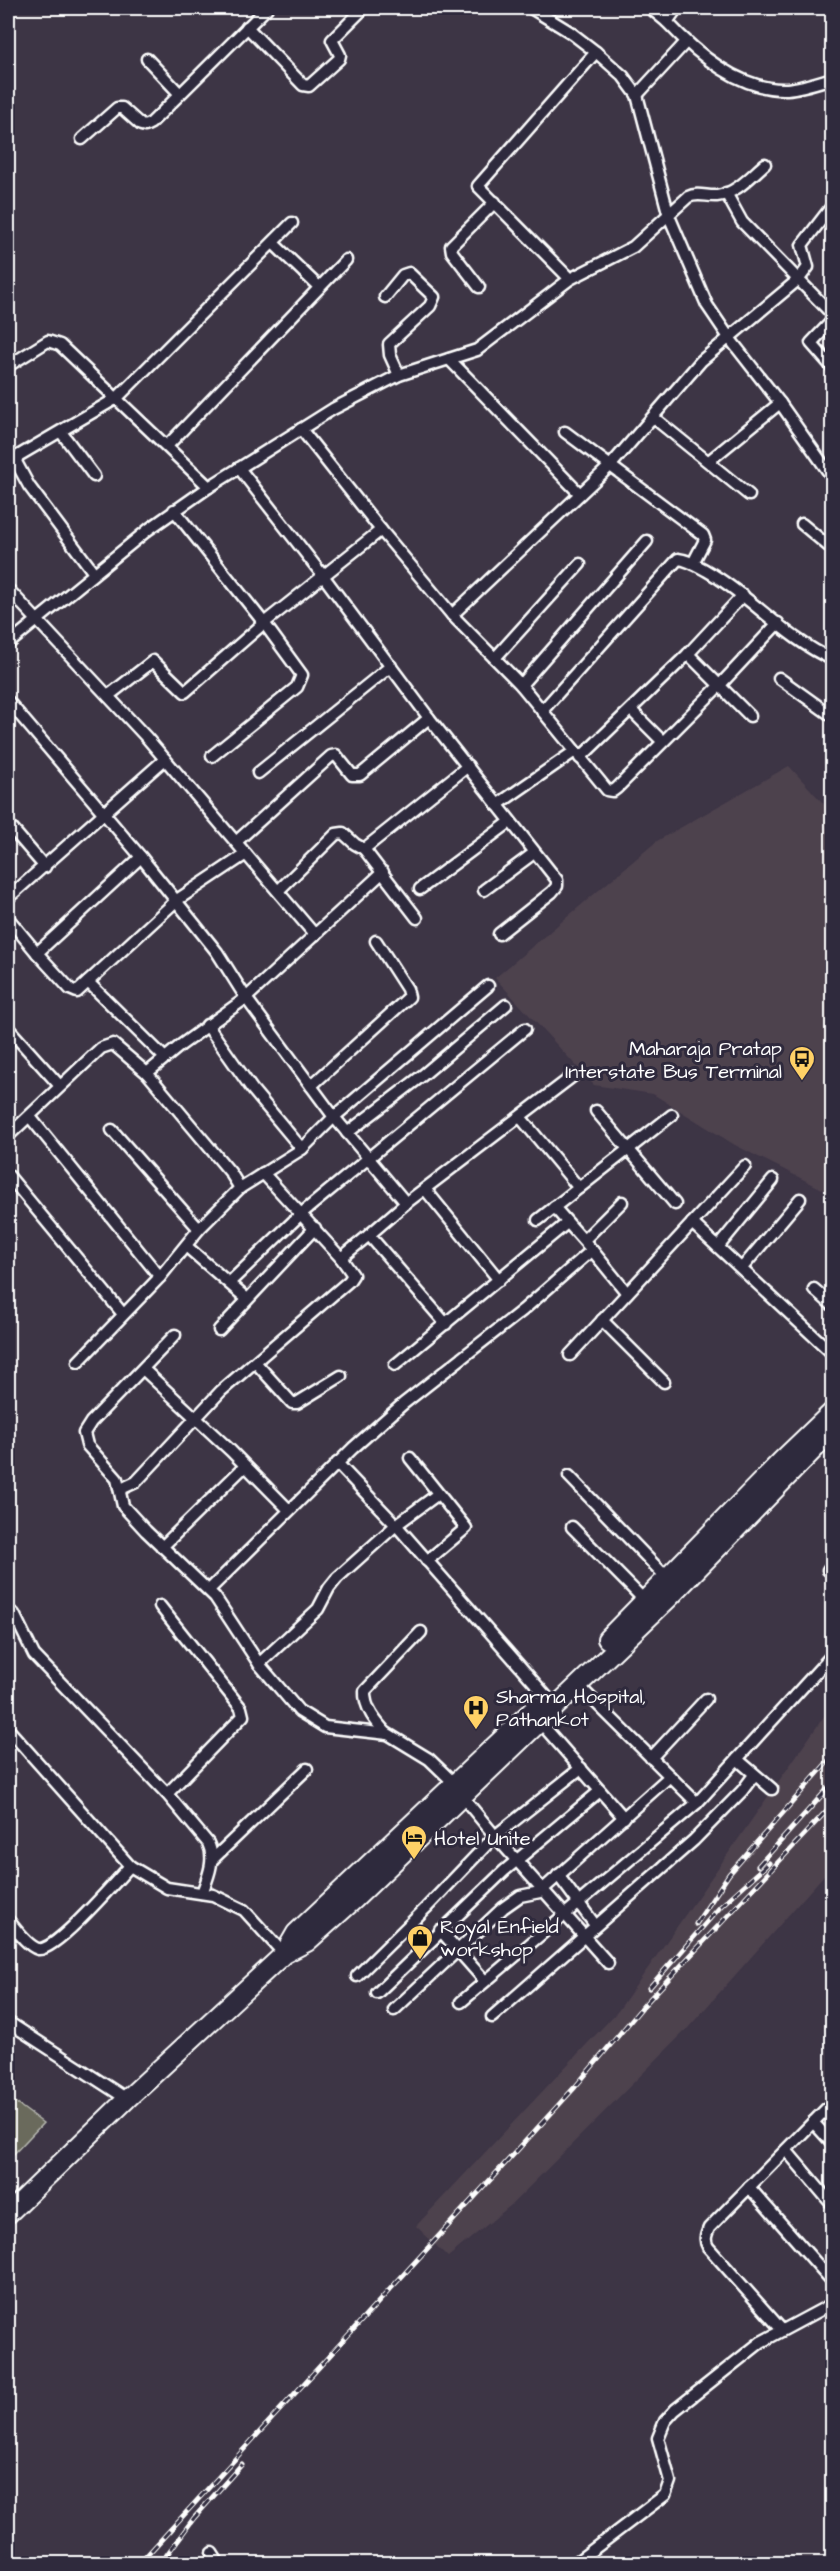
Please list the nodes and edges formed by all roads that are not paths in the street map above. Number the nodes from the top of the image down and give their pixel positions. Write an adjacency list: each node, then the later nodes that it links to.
1 (267, 8): 7 (street)
2 (364, 8): 7 (street)
3 (531, 8): 9 (street)
4 (650, 8): 6 (street)
5 (677, 8): 6 (street)
6 (667, 22): 8 (street)
7 (247, 27): 12 (street)
8 (686, 42): 11 (street); 13 (street)
9 (596, 52): 13 (street); 17 (street)
10 (147, 59): 12 (street)
11 (832, 78)
12 (179, 93): 14 (street)
13 (637, 95): 19 (street)
14 (82, 139)
15 (765, 164): 16 (street)
16 (726, 193): 19 (street); 24 (street)
17 (495, 202): 23 (street); 26 (street)
18 (832, 206): 24 (street)
19 (669, 216): 23 (street); 30 (street)
20 (292, 224): 21 (street)
21 (273, 243): 25 (street); 35 (street)
22 (346, 260): 25 (street)
23 (570, 279): 31 (street)
24 (799, 279): 28 (street); 30 (street)
25 (319, 287): 41 (street)
26 (478, 287)
27 (385, 297): 34 (street)
28 (832, 314)
29 (832, 321): 32 (street)
30 (730, 339): 36 (street); 37 (street)
31 (448, 359): 34 (street); 48 (street)
32 (831, 363)
33 (8, 366): 35 (street)
34 (399, 375): 38 (street)
35 (117, 398): 39 (street); 41 (street)
36 (780, 403): 42 (street); 46 (street)
37 (654, 418): 42 (street); 43 (street)
38 (301, 429): 44 (street); 52 (street)
39 (61, 432): 45 (street); 57 (street)
40 (565, 432): 43 (street)
41 (167, 446): 47 (street)
42 (709, 461): 49 (street)
43 (611, 465): 48 (street); 55 (street)
44 (239, 468): 47 (street); 58 (street)
45 (94, 476)
46 (832, 477)
47 (208, 488): 50 (street)
48 (580, 494): 61 (street)
49 (749, 495)
50 (174, 510): 57 (street); 63 (street)
51 (802, 524): 54 (street)
52 (381, 530): 58 (street); 61 (street)
53 (647, 541): 71 (street)
54 (832, 549)
55 (693, 563): 60 (street); 76 (street)
56 (580, 564): 67 (street)
57 (94, 573): 62 (street)
58 (324, 576): 63 (street); 69 (street)
59 (8, 589): 62 (street)
60 (743, 595): 64 (street); 66 (street)
61 (452, 615): 67 (street)
62 (35, 620): 65 (street); 73 (street)
63 (264, 622): 73 (street); 82 (street)
64 (778, 623): 68 (street); 72 (street)
65 (8, 644)
66 (688, 654): 72 (street); 75 (street)
67 (496, 657): 71 (street)
68 (832, 659)
69 (391, 666): 79 (street); 85 (street)
70 (779, 678): 78 (street)
71 (521, 685): 76 (street)
72 (719, 686): 77 (street); 80 (street)
73 (108, 696): 83 (street)
74 (8, 701): 87 (street)
75 (631, 710): 80 (street); 81 (street)
76 (542, 711): 81 (street)
77 (750, 716)
78 (832, 716)
79 (429, 718): 84 (street); 90 (street)
80 (662, 741): 81 (street)
81 (577, 754): 86 (street)
82 (212, 756)
83 (165, 759): 87 (street); 90 (street)
84 (468, 766): 86 (street); 91 (street)
85 (258, 773)
86 (497, 805): 88 (street)
87 (103, 815): 94 (street); 95 (street)
88 (510, 822): 92 (street); 97 (street)
89 (8, 824): 95 (street)
90 (236, 842): 93 (street)
91 (364, 849): 96 (street); 99 (street)
92 (534, 853): 98 (street); 104 (street)
93 (246, 854): 99 (street); 101 (street)
94 (141, 857): 101 (street); 107 (street)
95 (45, 867): 100 (street)
96 (383, 872): 103 (street); 105 (street)
97 (420, 889)
98 (484, 890)
99 (278, 891): 105 (street)
100 (8, 898)
101 (177, 900): 108 (street); 110 (street)
102 (8, 918): 107 (street)
103 (417, 918)
104 (499, 934)
105 (315, 935): 110 (street)
106 (376, 941): 119 (street)
107 (37, 953): 108 (street)
108 (88, 982): 115 (street)
109 (488, 986): 123 (street)
110 (246, 998): 112 (street); 119 (street)
111 (506, 1005): 126 (street)
112 (207, 1025): 115 (street); 128 (street)
113 (8, 1028): 118 (street)
114 (525, 1029): 130 (street)
115 (165, 1058): 116 (street)
116 (147, 1073): 118 (street); 135 (street)
117 (573, 1076): 124 (street)
118 (60, 1086): 122 (street)
119 (311, 1086): 123 (street)
120 (596, 1112): 129 (street)
121 (672, 1115): 129 (street)
122 (30, 1117): 127 (street); 156 (street)
123 (334, 1117): 126 (street); 128 (street)
124 (521, 1118): 136 (street); 137 (street)
125 (112, 1130): 148 (street)
126 (347, 1133): 130 (street)
127 (8, 1136)
128 (302, 1149): 132 (street)
129 (627, 1150): 136 (street); 141 (street)
130 (368, 1158): 140 (street); 143 (street)
131 (745, 1166): 146 (street)
132 (263, 1173): 135 (street); 143 (street)
133 (8, 1175): 163 (street)
134 (773, 1180): 152 (street)
135 (240, 1188): 148 (street)
136 (579, 1188): 142 (street)
137 (425, 1190): 140 (street); 157 (street)
138 (800, 1199): 155 (street)
139 (622, 1202): 150 (street)
140 (406, 1203): 149 (street)
141 (675, 1204)
142 (554, 1207): 144 (street); 145 (street)
143 (302, 1214): 147 (street); 158 (street)
144 (538, 1220)
145 (567, 1223): 150 (street); 157 (street)
146 (692, 1223): 152 (street); 160 (street)
147 (315, 1228): 154 (street); 161 (street)
148 (199, 1229): 151 (street)
149 (369, 1235): 154 (street); 165 (street)
150 (584, 1240): 153 (street)
151 (186, 1246): 156 (street); 158 (street)
152 (718, 1247): 155 (street)
153 (592, 1250): 160 (street); 180 (street)
154 (341, 1258): 171 (street)
155 (742, 1268): 168 (street)
156 (160, 1277): 163 (street)
157 (500, 1280): 165 (street)
158 (230, 1282): 161 (street)
159 (814, 1289): 162 (street)
160 (627, 1293): 164 (street)
161 (247, 1299): 166 (street)
162 (832, 1305)
163 (123, 1314): 170 (street)
164 (602, 1320): 169 (street); 175 (street)
165 (446, 1324): 172 (street)
166 (219, 1330)
167 (175, 1335): 173 (street)
168 (832, 1353)
169 (570, 1355)
170 (78, 1362)
171 (256, 1363): 174 (street); 177 (street)
172 (395, 1365)
173 (143, 1369): 177 (street); 183 (street)
174 (341, 1376)
175 (664, 1382)
176 (832, 1412): 190 (main road)
177 (195, 1418): 181 (street); 183 (street)
178 (832, 1431): 198 (main road)
179 (410, 1458): 184 (street)
180 (337, 1462): 185 (street); 186 (street)
181 (245, 1466): 185 (street); 188 (street)
182 (569, 1476): 190 (street)
183 (121, 1489): 188 (street)
184 (438, 1494): 186 (street); 189 (street)
185 (289, 1510): 191 (street)
186 (396, 1525): 189 (street); 197 (street)
187 (572, 1527): 192 (street)
188 (162, 1547): 191 (street)
189 (427, 1561): 199 (street)
190 (667, 1578): 192 (main road)
191 (208, 1590): 197 (street)
192 (646, 1602): 199 (main road)
193 (160, 1606): 213 (street)
194 (8, 1611): 213 (street)
195 (421, 1632): 203 (street)
196 (832, 1655): 205 (street)
197 (259, 1664): 203 (street)
198 (577, 1684): 201 (main road); 204 (street)
199 (547, 1697): 211 (main road)
200 (706, 1700): 204 (street)
201 (539, 1721): 206 (street); 211 (main road)
202 (8, 1729): 219 (street)
203 (388, 1734): 211 (street)
204 (651, 1758): 209 (street)
205 (737, 1759): 208 (street); 214 (street)
206 (581, 1768): 212 (street); 216 (street)
207 (307, 1769): 217 (street)
208 (754, 1775): 210 (street); 226 (street)
209 (670, 1776): 214 (street); 215 (street)
210 (772, 1789)
211 (459, 1790): 216 (street); 230 (main road)
212 (600, 1791): 215 (street); 218 (street)
213 (167, 1794): 217 (street)
214 (697, 1803): 223 (street)
215 (624, 1818): 220 (street)
216 (495, 1836): 218 (street); 232 (street)
217 (212, 1860): 222 (street)
218 (517, 1860): 221 (street); 227 (street)
219 (130, 1866): 222 (street); 225 (street)
220 (558, 1875): 221 (street); 223 (street)
221 (543, 1890): 224 (street); 229 (street)
222 (202, 1893): 230 (street)
223 (580, 1902): 224 (street); 226 (street)
224 (566, 1914): 228 (street); 233 (street)
225 (8, 1920)
226 (596, 1924): 228 (street)
227 (440, 1930): 229 (street); 234 (street)
228 (583, 1935): 231 (street); 237 (street)
229 (457, 1950): 233 (street); 236 (street)
230 (284, 1954): 239 (main road)
231 (608, 1963)
232 (357, 1976)
233 (485, 1981): 235 (street)
234 (377, 1993)
235 (461, 2002)
236 (394, 2010)
237 (492, 2017)
238 (8, 2022): 239 (street)
239 (127, 2099): 246 (main road)
240 (832, 2103): 241 (street)
241 (813, 2122): 242 (street); 243 (street)
242 (832, 2143)
243 (786, 2150): 244 (street); 245 (street)
244 (749, 2187): 247 (street); 249 (street)
245 (830, 2202)
246 (8, 2214)
247 (832, 2281)
248 (832, 2304): 249 (street)
249 (782, 2330): 252 (street)
250 (212, 2553): 251 (street)
251 (219, 2564)
252 (574, 2564)

